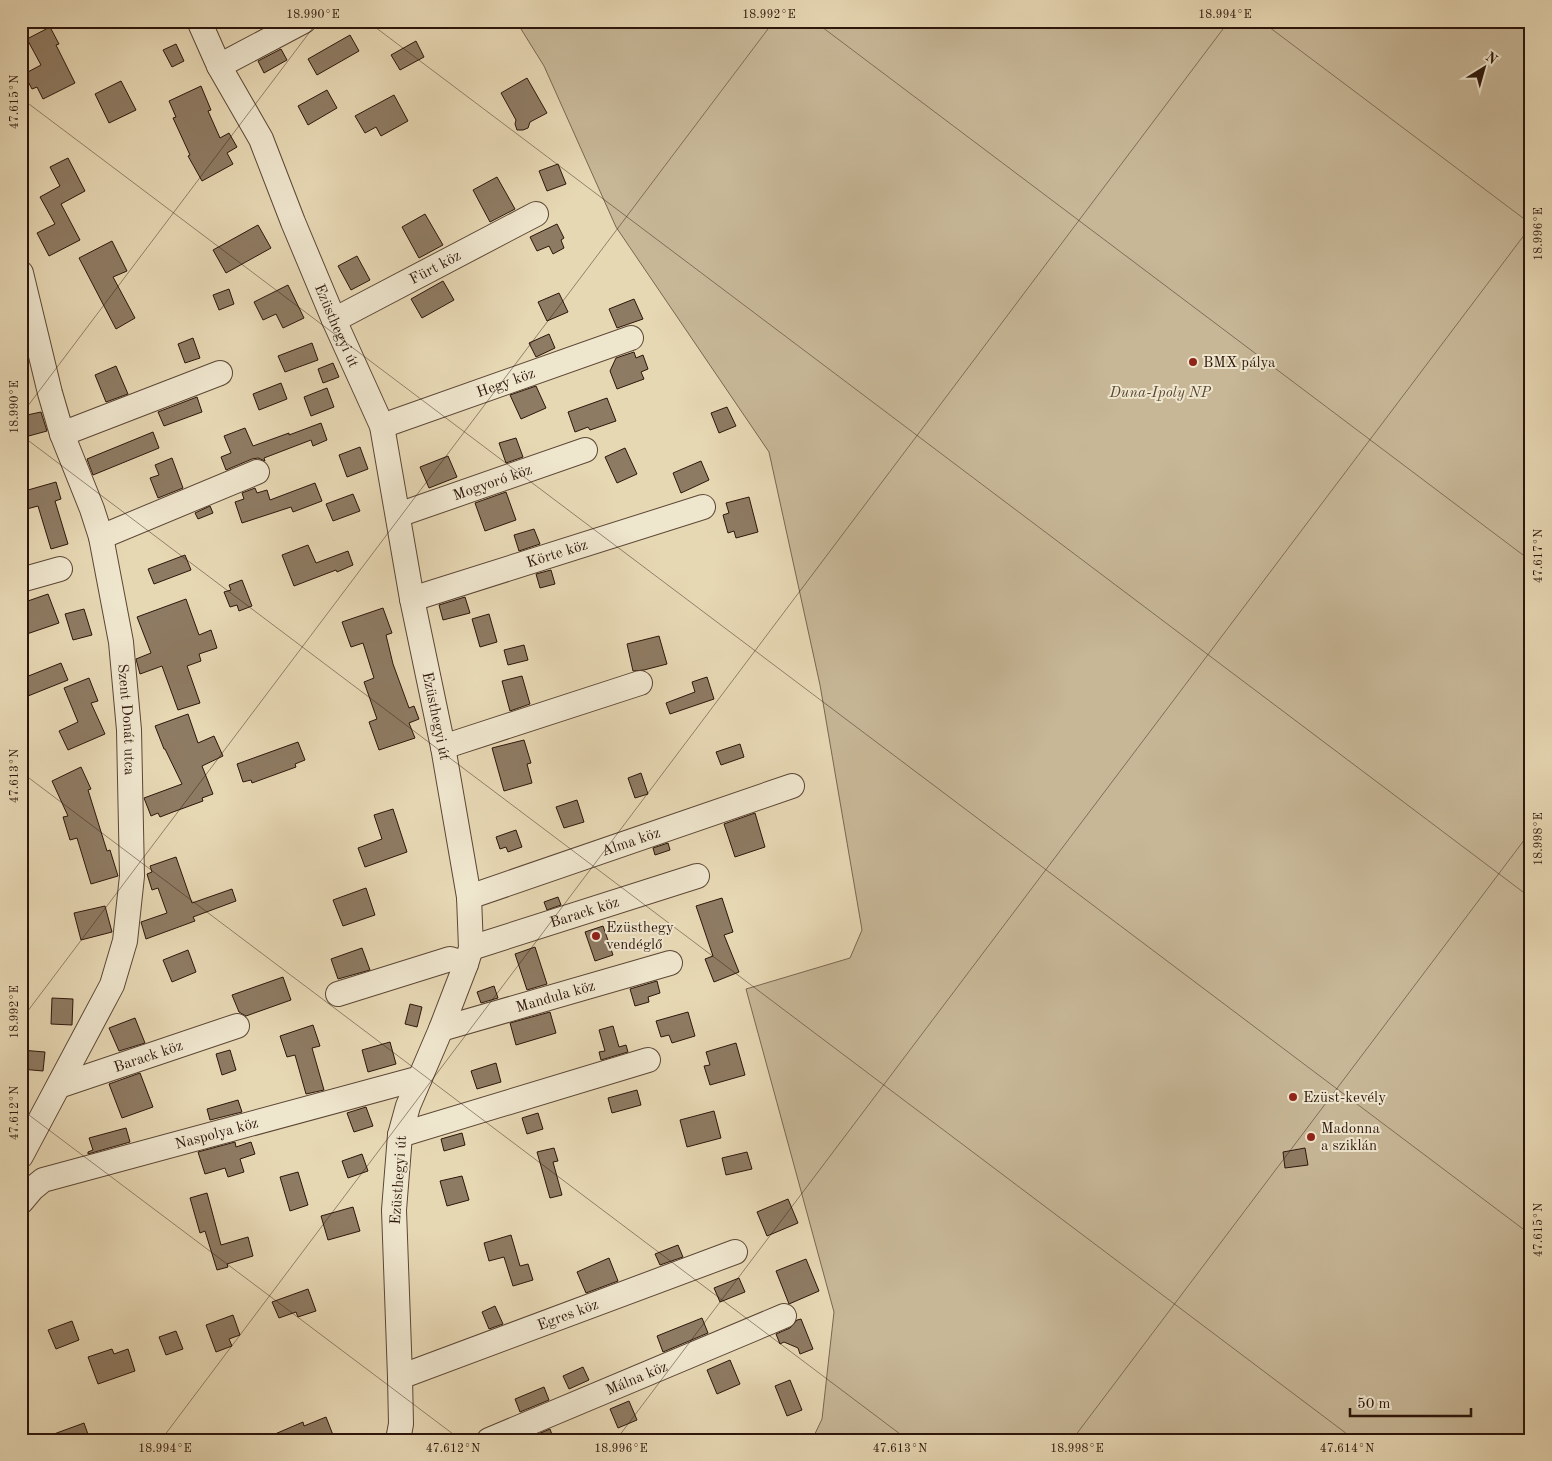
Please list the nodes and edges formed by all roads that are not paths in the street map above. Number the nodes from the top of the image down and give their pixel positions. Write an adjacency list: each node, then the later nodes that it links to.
1 (199, 21): 3 (street, Ezüsthegyi út)
2 (304, 21): 3 (street)
3 (218, 66): 6 (street, Ezüsthegyi út)
4 (536, 214): 6 (street, Fürt köz)
5 (21, 273): 10 (street, Szent Donát utca)
6 (334, 320): 9 (street, Ezüsthegyi út)
7 (630, 338): 9 (street, Hegy köz)
8 (220, 373): 10 (street)
9 (382, 426): 14 (street, Ezüsthegyi út)
10 (62, 434): 15 (street, Szent Donát utca)
11 (585, 450): 14 (street, Mogyoró köz)
12 (256, 472): 15 (street)
13 (703, 507): 18 (street, Körte köz)
14 (398, 515): 18 (street, Ezüsthegyi út)
15 (101, 537): 31 (street, Szent Donát utca)
16 (60, 569): 17 (street)
17 (21, 580)
18 (412, 599): 20 (street, Ezüsthegyi út)
19 (640, 683): 20 (street)
20 (443, 747): 23 (street, Ezüsthegyi út)
21 (792, 786): 23 (street, Alma köz)
22 (697, 876): 24 (street, Barack köz)
23 (469, 897): 24 (street, Ezüsthegyi út)
24 (468, 956): 26 (street, Barack köz); 28 (street, Ezüsthegyi út)
25 (670, 963): 28 (street, Mandula köz)
26 (338, 994)
27 (237, 1026): 31 (street, Barack köz)
28 (441, 1029): 30 (street, Ezüsthegyi út)
29 (648, 1060): 32 (street)
30 (420, 1078): 32 (street, Ezüsthegyi út); 34 (street, Naspolya köz)
31 (59, 1086): 33 (street, Szent Donát utca)
32 (400, 1135): 37 (street, Ezüsthegyi út)
33 (21, 1156)
34 (21, 1202)
35 (735, 1252): 37 (street, Egres köz)
36 (784, 1316): 39 (street, Málna köz)
37 (400, 1378): 38 (street, Ezüsthegyi út)
38 (398, 1440)
39 (489, 1440)

